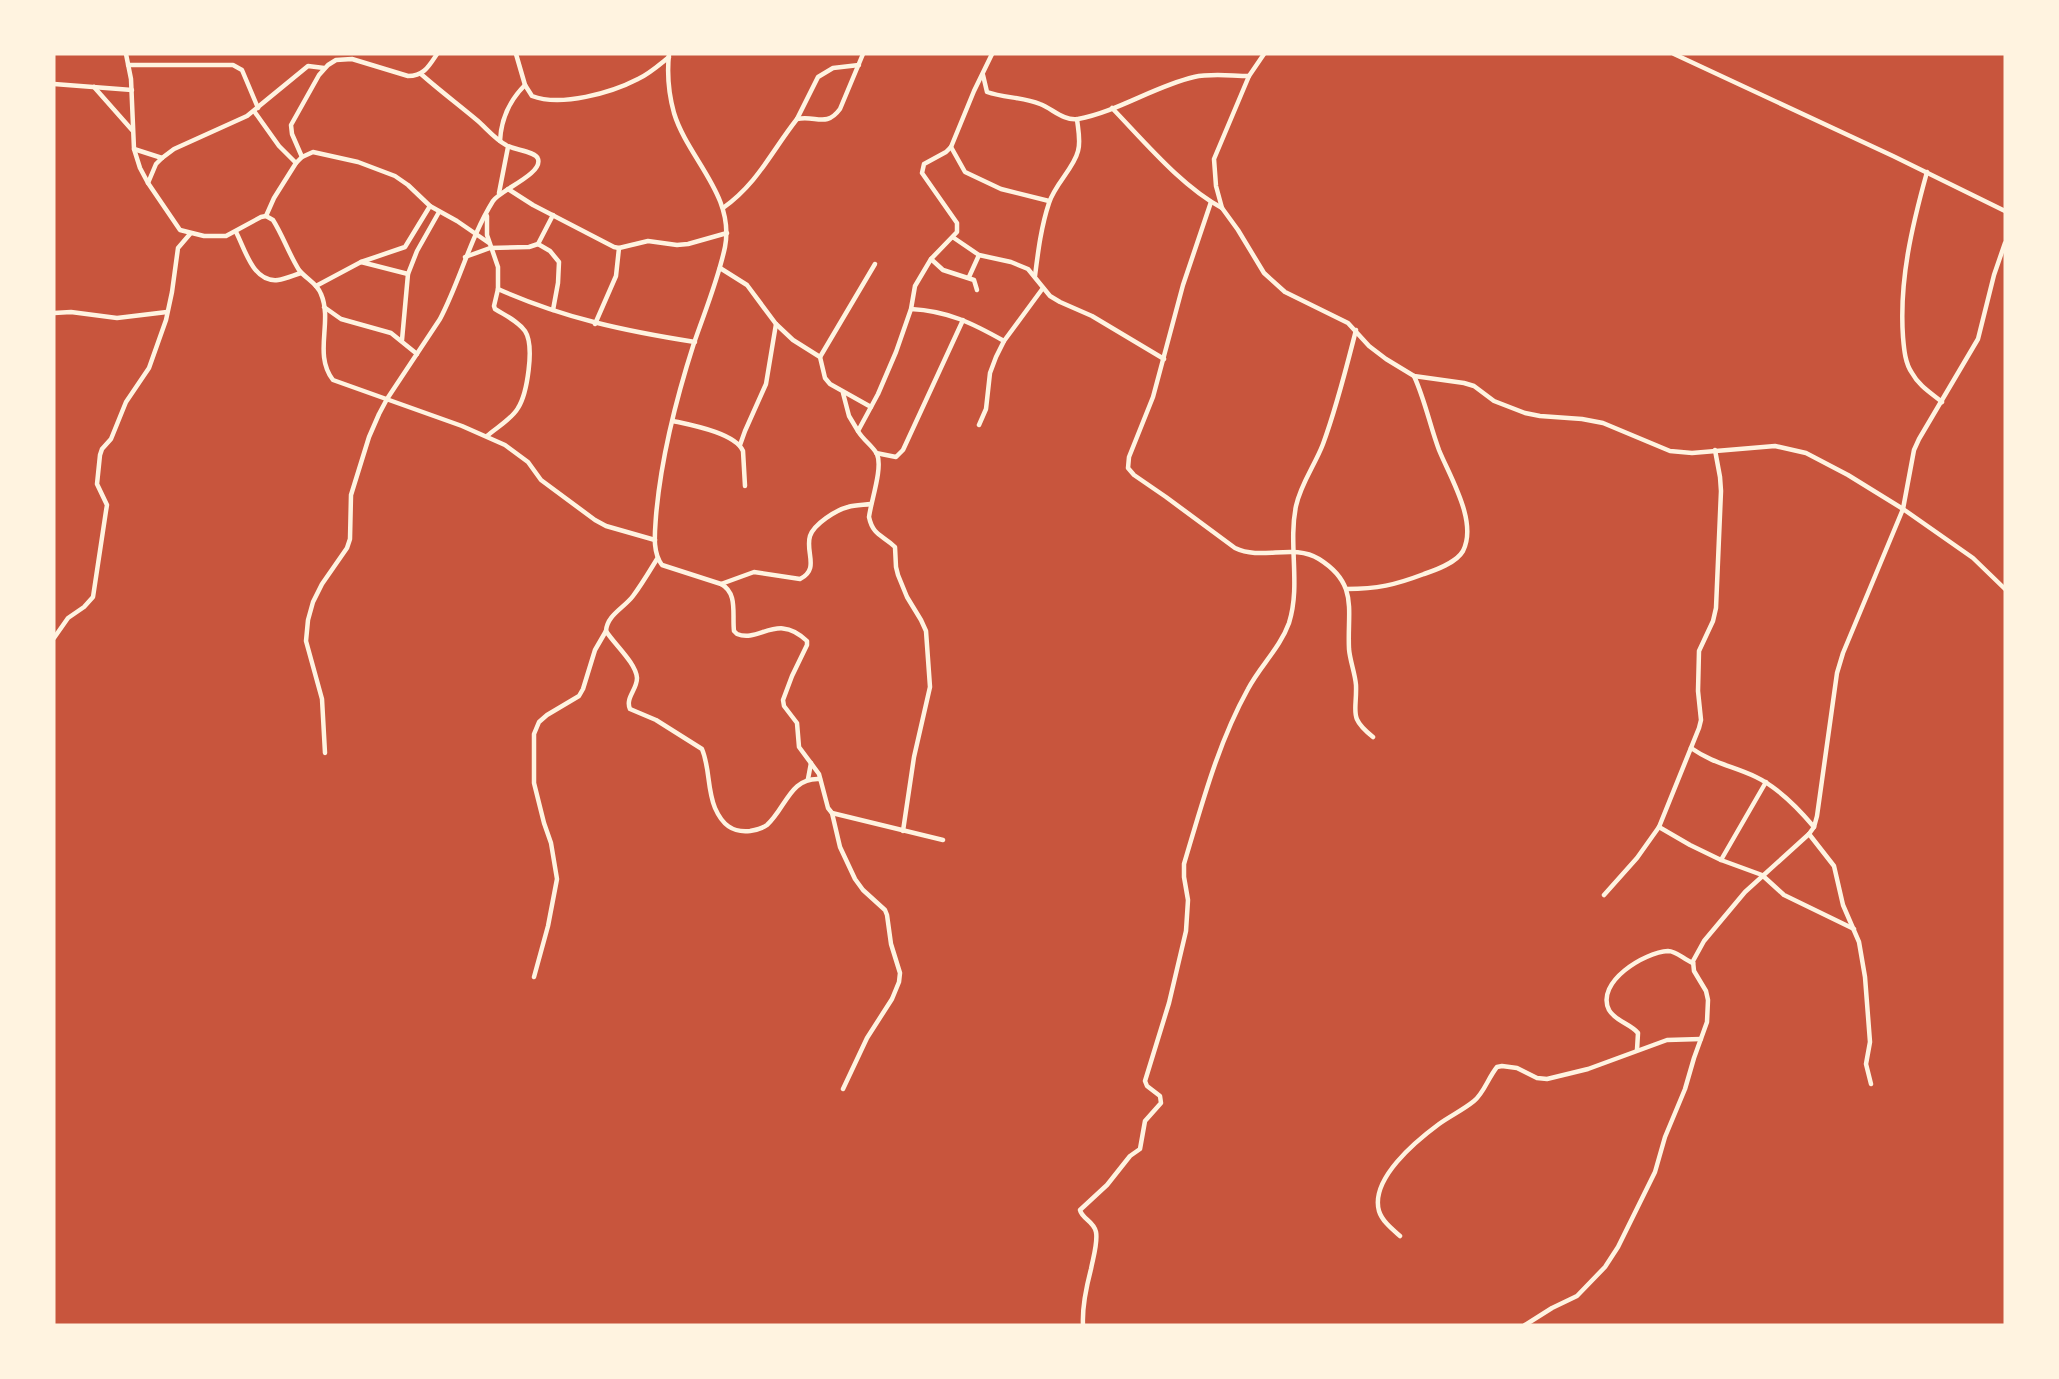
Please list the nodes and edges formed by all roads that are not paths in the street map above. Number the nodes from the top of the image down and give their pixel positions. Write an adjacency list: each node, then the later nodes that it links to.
1 (126, 54): 9 (street)
2 (437, 54): 12 (street)
3 (516, 54): 16 (street)
4 (863, 54): 10 (street)
5 (992, 54): 13 (street)
6 (1264, 54): 14 (street)
7 (1674, 54): 33 (street)
8 (669, 56): 16 (street); 40 (street)
9 (128, 65): 18 (street); 22 (street)
10 (859, 66): 23 (street); 23 (street)
11 (324, 68): 12 (street); 22 (street); 30 (street)
12 (421, 74): 26 (street)
13 (983, 75): 19 (street); 20 (street)
14 (1249, 76): 21 (street); 41 (street)
15 (54, 84): 17 (street)
16 (525, 85): 26 (street)
17 (94, 87): 18 (street); 25 (street)
18 (132, 90): 25 (street)
19 (974, 91): 20 (street); 28 (street)
20 (987, 92): 24 (street)
21 (1112, 108): 24 (street); 38 (street)
22 (256, 109): 31 (street); 32 (street)
23 (797, 119): 40 (street)
24 (1077, 119): 37 (street)
25 (132, 130): 29 (street)
26 (500, 141): 27 (street)
27 (508, 147): 35 (street); 36 (street)
28 (951, 147): 37 (street); 51 (street)
29 (134, 149): 31 (street); 34 (street)
30 (302, 156): 32 (street); 39 (street)
31 (162, 158): 34 (street)
32 (296, 163): 46 (street)
33 (1927, 172): 42 (street); 88 (street)
34 (148, 183): 49 (street)
35 (508, 189): 36 (street); 45 (street)
36 (499, 193): 44 (street)
37 (1050, 201): 64 (street)
38 (1211, 202): 41 (street); 84 (street)
39 (430, 206): 43 (street); 59 (street)
40 (723, 208): 48 (street)
41 (1222, 208): 78 (street)
42 (2005, 211)
43 (439, 212): 50 (street); 63 (street)
44 (487, 214): 50 (street); 54 (street)
45 (553, 215): 53 (street); 55 (street)
46 (266, 216): 47 (street); 62 (street)
47 (236, 232): 49 (street); 62 (street)
48 (726, 232): 55 (street); 61 (street)
49 (190, 234): 73 (street)
50 (476, 234): 54 (street); 57 (street)
51 (954, 238): 56 (street); 58 (street)
52 (2005, 243): 88 (street)
53 (538, 244): 54 (street); 72 (street)
54 (490, 246): 57 (street); 68 (street)
55 (619, 248): 76 (street)
56 (979, 255): 64 (street); 65 (street)
57 (465, 257): 82 (street)
58 (932, 260): 65 (street); 71 (street)
59 (361, 262): 63 (street); 66 (street)
60 (875, 264): 83 (street)
61 (720, 268): 77 (street); 81 (street)
62 (301, 273): 66 (street)
63 (408, 274): 79 (street)
64 (1035, 276): 67 (street)
65 (969, 277): 69 (street)
66 (316, 285): 70 (street)
67 (1043, 288): 80 (street); 84 (street)
68 (498, 289): 72 (street); 93 (street)
69 (977, 290)
70 (324, 307): 79 (street); 87 (street)
71 (910, 309): 75 (street); 89 (street)
72 (553, 310): 76 (street)
73 (167, 312): 74 (street); 109 (street)
74 (54, 313)
75 (963, 320): 80 (street); 96 (street)
76 (595, 324): 81 (street)
77 (776, 324): 83 (street); 94 (street)
78 (1356, 330): 85 (street); 101 (street)
79 (402, 340): 82 (street)
80 (1004, 340): 91 (street)
81 (695, 342): 90 (street)
82 (417, 354): 87 (street)
83 (820, 357): 86 (street)
84 (1164, 359): 101 (street)
85 (1414, 376): 95 (street); 105 (street)
86 (843, 393): 89 (street); 92 (street)
87 (387, 399): 93 (street); 112 (street)
88 (1942, 402): 99 (street)
89 (871, 407): 92 (street)
90 (673, 421): 94 (street); 100 (street)
91 (979, 425)
92 (858, 430): 96 (street)
93 (487, 436): 100 (street)
94 (740, 445): 97 (street)
95 (1715, 450): 99 (street); 111 (street)
96 (876, 453): 98 (street)
97 (745, 486)
98 (872, 504): 103 (street); 120 (street)
99 (1903, 509): 106 (street); 119 (street)
100 (655, 540): 102 (street)
101 (1293, 551): 105 (street); 134 (street)
102 (657, 559): 104 (street); 108 (street)
103 (735, 578): 104 (street); 107 (street)
104 (721, 584): 107 (street)
105 (1347, 589): 110 (street)
106 (2005, 589)
107 (730, 590): 113 (street)
108 (606, 631): 114 (street); 128 (street)
109 (54, 638)
110 (1373, 737)
111 (1691, 748): 116 (street); 118 (street)
112 (325, 753)
113 (811, 763): 114 (street); 115 (street)
114 (808, 779): 115 (street)
115 (820, 779): 117 (street)
116 (1766, 782): 119 (street); 123 (street)
117 (832, 813): 120 (street); 132 (street)
118 (1659, 827): 123 (street); 125 (street)
119 (1814, 827): 121 (street)
120 (903, 831): 122 (street)
121 (1809, 834): 124 (street); 126 (street)
122 (943, 840)
123 (1721, 860): 124 (street)
124 (1762, 875): 126 (street); 127 (street)
125 (1604, 895)
126 (1854, 930): 131 (street)
127 (1693, 963): 129 (street); 130 (street)
128 (534, 977)
129 (1701, 1039): 130 (street); 135 (street)
130 (1637, 1050): 133 (street)
131 (1871, 1084)
132 (843, 1089)
133 (1400, 1236)
134 (1083, 1325)
135 (1525, 1325)

